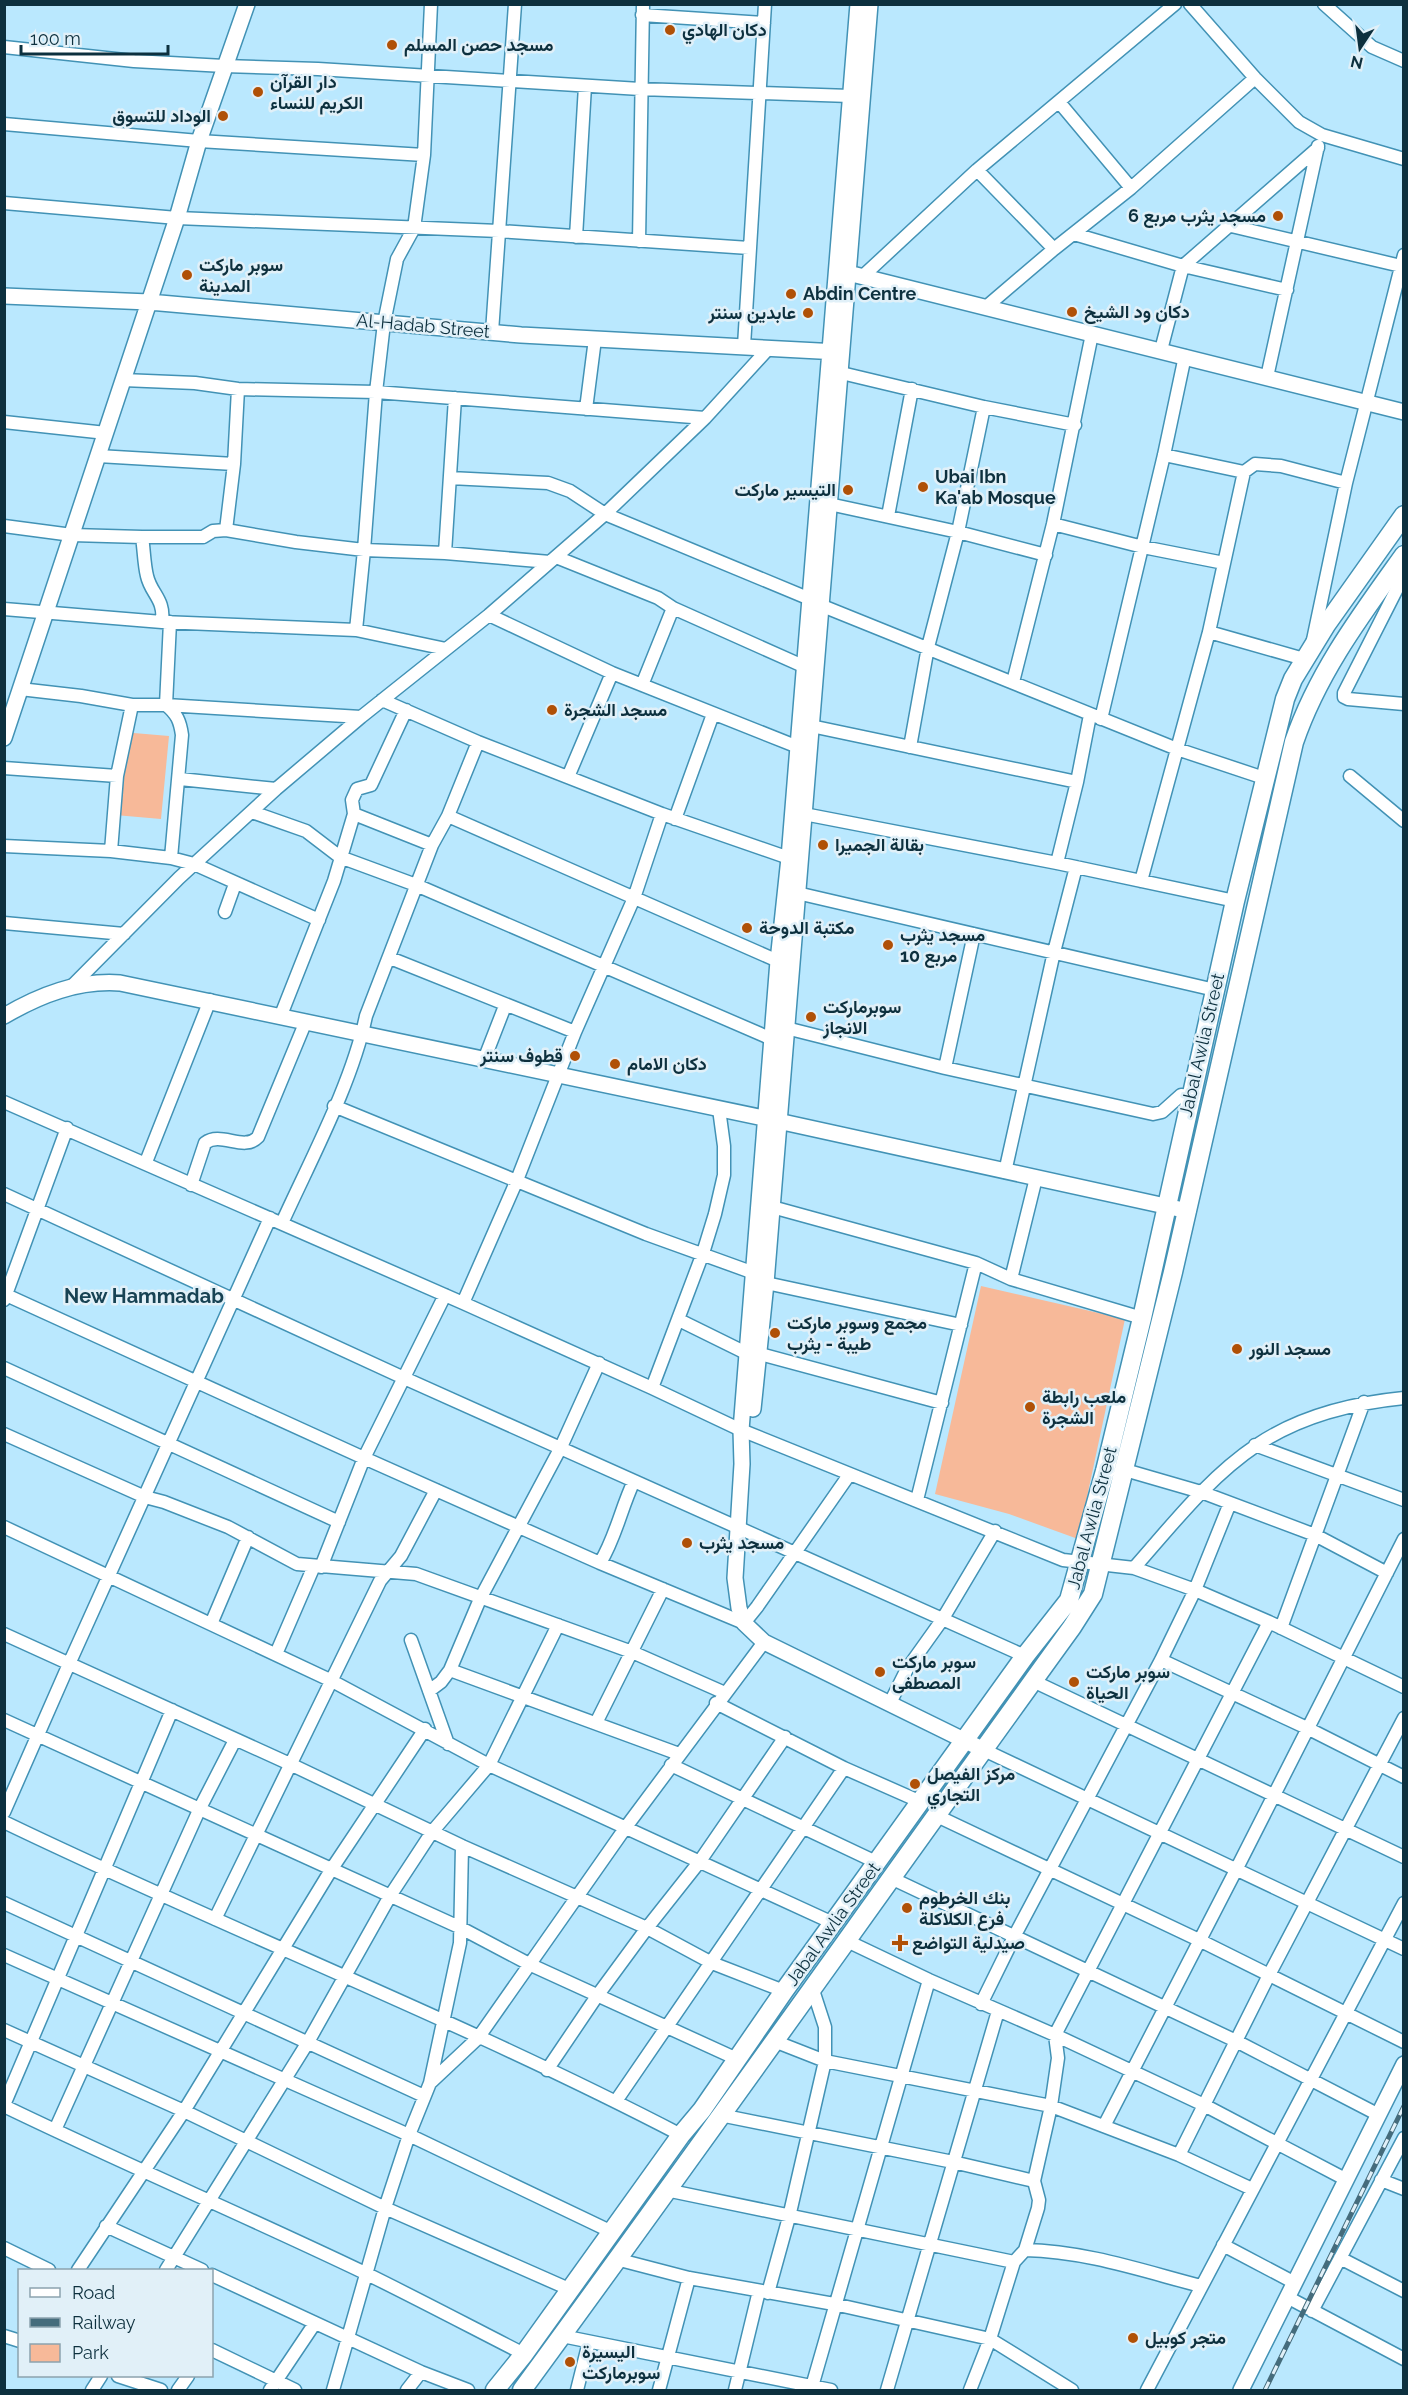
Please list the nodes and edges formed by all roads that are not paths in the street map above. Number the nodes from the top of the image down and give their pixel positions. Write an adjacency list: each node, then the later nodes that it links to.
1 (247, 4): 15 (street)
2 (425, 4): 10 (street)
3 (515, 4): 18 (street)
4 (765, 4): 12 (street)
5 (858, 4): 22 (street)
6 (870, 4): 45 (street)
7 (1175, 4): 23 (street)
8 (1190, 4): 17 (street)
9 (1324, 4): 14 (street)
10 (431, 5): 16 (street)
11 (643, 10): 12 (street); 20 (street)
12 (764, 23): 21 (street)
13 (4, 47): 15 (street)
14 (1404, 61)
15 (224, 66): 16 (street); 26 (street)
16 (429, 77): 18 (street); 28 (street)
17 (1255, 78): 25 (street); 31 (street)
18 (509, 81): 19 (street); 36 (street)
19 (585, 86): 20 (street); 38 (street)
20 (640, 89): 21 (street); 39 (street)
21 (759, 93): 22 (street); 41 (street)
22 (850, 96): 45 (street)
23 (1059, 102): 30 (street); 31 (street)
24 (4, 124): 26 (street)
25 (1322, 135): 27 (street); 29 (street)
26 (198, 141): 28 (street); 33 (street)
27 (1318, 147): 34 (street); 40 (street)
28 (424, 155): 35 (street)
29 (1404, 159)
30 (977, 170): 42 (street); 46 (street)
31 (1131, 188): 37 (street)
32 (4, 203): 33 (street)
33 (177, 218): 35 (street); 49 (street)
34 (1227, 225): 40 (street); 44 (street)
35 (414, 228): 36 (street); 51 (street)
36 (499, 231): 38 (street); 52 (street)
37 (1074, 234): 42 (street); 44 (street)
38 (576, 237): 39 (street)
39 (639, 241): 41 (street)
40 (1297, 242): 43 (street); 47 (street)
41 (749, 248): 55 (street)
42 (1054, 249): 50 (street)
43 (1402, 261): 67 (street)
44 (1183, 266): 47 (street); 57 (street)
45 (842, 271): 46 (street); 58 (street)
46 (863, 276): 50 (street)
47 (1287, 290): 61 (street)
48 (4, 296): 49 (street, Al-Hadab Street)
49 (149, 303): 51 (street, Al-Hadab Street); 62 (street)
50 (986, 307): 53 (street)
51 (384, 323): 52 (street, Al-Hadab Street); 65 (street)
52 (492, 332): 54 (street, Al-Hadab Street)
53 (1092, 334): 57 (street); 73 (street)
54 (595, 339): 55 (street, Al-Hadab Street); 69 (street)
55 (744, 346): 56 (street, Al-Hadab Street)
56 (769, 348): 58 (street, Al-Hadab Street); 71 (street)
57 (1161, 350): 59 (street)
58 (836, 352): 60 (street)
59 (1185, 356): 61 (street); 75 (street)
60 (835, 371): 64 (street); 81 (street); 99 (street)
61 (1267, 377): 67 (street)
62 (123, 380): 63 (street); 74 (street)
63 (238, 389): 65 (street); 77 (street)
64 (912, 389): 68 (street); 84 (street)
65 (376, 392): 66 (street); 92 (street)
66 (455, 399): 69 (street); 79 (street)
67 (1368, 404): 70 (street); 80 (street)
68 (984, 406): 73 (street); 88 (street)
69 (586, 409): 71 (street)
70 (1404, 412)
71 (705, 418): 82 (street)
72 (4, 422): 74 (street)
73 (1075, 425): 85 (street)
74 (106, 433): 76 (street)
75 (1164, 455): 78 (street); 91 (street)
76 (98, 456): 77 (street); 89 (street)
77 (234, 464): 87 (street)
78 (1244, 472): 80 (street); 97 (street)
79 (450, 478): 82 (street); 93 (street)
80 (1346, 483): 109 (street)
81 (828, 504): 84 (street); 99 (street)
82 (605, 514): 96 (street); 99 (street)
83 (1404, 515): 109 (main road, Jabal Awlia Street)
84 (888, 516): 88 (street)
85 (1053, 524): 91 (street); 94 (street)
86 (4, 526): 89 (street)
87 (226, 530): 90 (street); 92 (street)
88 (958, 532): 94 (street); 107 (street)
89 (72, 535): 90 (street); 102 (street)
90 (142, 537): 104 (street)
91 (1143, 546): 97 (street); 122 (street)
92 (364, 550): 93 (street); 105 (street)
93 (445, 553): 96 (street)
94 (1046, 555): 112 (street)
95 (1404, 555): 198 (main road, Jabal Awlia Street)
96 (553, 559): 100 (street); 103 (street)
97 (1224, 563): 106 (street)
98 (1404, 575): 116 (street)
99 (815, 602): 107 (street); 110 (street); 123 (street)
100 (673, 608): 110 (street); 113 (street)
101 (4, 609): 102 (street)
102 (45, 612): 104 (street); 114 (street)
103 (489, 615): 108 (street); 111 (street)
104 (166, 622): 105 (street); 118 (street)
105 (356, 630): 108 (street)
106 (1209, 632): 109 (street); 128 (street)
107 (928, 647): 112 (street); 127 (street)
108 (446, 649): 115 (street)
109 (1307, 656): 133 (main road, Jabal Awlia Street)
110 (803, 666): 126 (street)
111 (612, 673): 113 (street); 132 (street)
112 (1013, 682): 122 (street)
113 (642, 685): 120 (street)
114 (13, 697): 117 (street); 124 (street)
115 (382, 700): 119 (street); 121 (street)
116 (1404, 704)
117 (132, 705): 118 (street); 130 (street)
118 (166, 705): 121 (street); 134 (street)
119 (406, 710): 125 (street); 138 (street)
120 (713, 714): 126 (street); 142 (street)
121 (361, 717): 136 (street)
122 (1095, 717): 128 (street); 135 (street)
123 (811, 726): 127 (street); 140 (street)
124 (4, 738)
125 (478, 742): 132 (street); 141 (street)
126 (798, 747): 149 (street)
127 (910, 747): 135 (street)
128 (1177, 749): 133 (street); 153 (street)
129 (4, 768): 130 (street)
130 (117, 776): 146 (street)
131 (1350, 776): 143 (street)
132 (568, 777): 139 (street)
133 (1264, 778): 158 (main road, Jabal Awlia Street)
134 (180, 779): 136 (street); 148 (street)
135 (1077, 782): 150 (street)
136 (276, 789): 137 (street)
137 (252, 812): 147 (street); 151 (street)
138 (354, 814): 144 (street); 147 (street)
139 (662, 814): 142 (street); 157 (street)
140 (804, 814): 150 (street); 156 (street)
141 (448, 816): 144 (street); 157 (street)
142 (675, 819): 149 (street)
143 (1404, 821)
144 (432, 845): 155 (street)
145 (4, 846): 146 (street)
146 (111, 851): 148 (street)
147 (340, 856): 155 (street); 160 (street)
148 (171, 858): 151 (street)
149 (789, 858): 166 (street)
150 (1056, 863): 152 (street)
151 (194, 864): 154 (street); 162 (street)
152 (1076, 867): 153 (street); 164 (street)
153 (1141, 881): 158 (street)
154 (235, 884): 159 (street); 160 (street)
155 (416, 885): 165 (street); 167 (street)
156 (797, 893): 163 (street); 175 (street)
157 (634, 898): 166 (street); 167 (street)
158 (1235, 901): 169 (main road, Jabal Awlia Street)
159 (225, 912)
160 (318, 920): 172 (street)
161 (4, 923): 162 (street)
162 (124, 933): 168 (street)
163 (974, 934): 164 (street); 180 (street)
164 (1054, 952): 169 (street); 182 (street)
165 (390, 958): 171 (street); 177 (street)
166 (778, 962): 178 (street)
167 (604, 968): 176 (street); 178 (street)
168 (71, 987): 170 (street); 173 (street)
169 (1215, 990): 183 (main road, Jabal Awlia Street)
170 (210, 1000): 172 (street); 189 (street)
171 (505, 1006): 176 (street); 179 (street)
172 (280, 1015): 174 (street)
173 (4, 1016)
174 (306, 1021): 177 (street); 193 (street)
175 (786, 1028): 180 (street); 187 (street)
176 (575, 1032): 181 (street)
177 (363, 1034): 179 (street); 185 (street)
178 (772, 1039): 187 (street)
179 (484, 1060): 181 (street)
180 (945, 1068): 182 (street)
181 (557, 1076): 186 (street); 192 (street)
182 (1024, 1086): 183 (street); 190 (street)
183 (1191, 1096): 195 (main road, Jabal Awlia Street)
184 (4, 1102): 188 (street)
185 (334, 1106): 192 (street); 200 (street)
186 (719, 1109): 187 (street); 201 (street)
187 (772, 1120): 190 (street); 196 (street); 203 (street)
188 (67, 1128): 189 (street); 197 (street)
189 (146, 1162): 193 (street)
190 (1005, 1172): 191 (street)
191 (1036, 1178): 195 (street); 204 (street)
192 (517, 1180): 201 (street); 208 (street)
193 (191, 1185): 199 (street)
194 (4, 1194): 197 (street)
195 (1166, 1205): 198 (street); 209 (main road, Jabal Awlia Street)
196 (772, 1207): 202 (street); 203 (street)
197 (37, 1209): 206 (street); 207 (street)
198 (1188, 1211): 227 (main road, Jabal Awlia Street)
199 (270, 1218): 200 (street); 207 (street)
200 (282, 1222): 205 (street)
201 (703, 1253): 203 (street); 210 (street)
202 (976, 1263): 204 (street); 211 (street)
203 (760, 1278): 211 (street); 212 (street)
204 (1011, 1279): 209 (street)
205 (445, 1295): 208 (street); 215 (street)
206 (5, 1296): 216 (street)
207 (234, 1300): 215 (street); 216 (street)
208 (463, 1303): 213 (street)
209 (1142, 1318): 247 (main road, Jabal Awlia Street)
210 (679, 1320): 212 (street); 217 (street)
211 (961, 1325): 220 (street)
212 (754, 1354): 220 (street); 221 (street)
213 (599, 1364): 217 (street); 225 (street)
214 (4, 1368): 223 (street)
215 (404, 1378): 225 (street); 226 (street)
216 (198, 1380): 223 (street); 226 (street)
217 (652, 1388): 221 (street)
218 (1404, 1398): 219 (street)
219 (1364, 1402): 224 (street); 228 (street)
220 (942, 1403): 234 (street)
221 (746, 1432): 229 (street); 240 (street)
222 (4, 1434): 233 (street)
223 (169, 1444): 233 (street); 237 (street)
224 (1256, 1445): 228 (street); 232 (street)
225 (561, 1447): 230 (street); 238 (street)
226 (364, 1458): 231 (street); 237 (street)
227 (1125, 1470): 232 (street); 248 (main road, Jabal Awlia Street)
228 (1338, 1474): 235 (street); 242 (street)
229 (849, 1475): 234 (street); 245 (street)
230 (634, 1481): 240 (street); 246 (street)
231 (436, 1490): 238 (street); 251 (street)
232 (1202, 1492): 236 (street); 250 (street)
233 (145, 1497): 243 (street); 253 (street)
234 (917, 1500): 241 (street)
235 (1404, 1500)
236 (1230, 1503): 242 (street); 255 (street)
237 (339, 1522): 249 (street)
238 (519, 1526): 246 (street); 256 (street)
239 (4, 1527): 253 (street)
240 (738, 1528): 245 (street); 259 (street)
241 (995, 1531): 247 (street); 257 (street)
242 (1315, 1535): 252 (street); 262 (street)
243 (248, 1537): 249 (street); 260 (street)
244 (1404, 1539): 252 (street)
245 (795, 1553): 257 (street); 259 (street)
246 (600, 1563): 254 (street)
247 (1080, 1563): 248 (street); 268 (main road, Jabal Awlia Street)
248 (1102, 1563): 250 (street); 274 (main road, Jabal Awlia Street)
249 (318, 1567): 251 (street); 267 (street)
250 (1134, 1568): 255 (street)
251 (388, 1570): 256 (street); 273 (street)
252 (1387, 1573): 269 (street)
253 (109, 1575): 260 (street); 271 (street)
254 (663, 1589): 259 (street); 266 (street)
255 (1195, 1590): 258 (street); 270 (street)
256 (480, 1599): 261 (street); 272 (street)
257 (942, 1620): 268 (street); 281 (street)
258 (1269, 1622): 262 (street); 278 (street)
259 (744, 1623): 265 (street)
260 (211, 1624): 267 (street)
261 (558, 1625): 266 (street); 279 (street)
262 (1281, 1628): 269 (street)
263 (4, 1634): 271 (street)
264 (411, 1640): 276 (street)
265 (764, 1642): 277 (street); 281 (street)
266 (632, 1652): 277 (street); 285 (street)
267 (276, 1654): 273 (street)
268 (1025, 1656): 292 (main road, Jabal Awlia Street)
269 (1344, 1657): 275 (street); 287 (street)
270 (1161, 1660): 278 (street); 286 (street)
271 (69, 1664): 282 (street); 289 (street)
272 (450, 1670): 276 (street); 279 (street)
273 (332, 1681): 288 (street); 297 (street)
274 (1034, 1681): 286 (street); 294 (main road, Jabal Awlia Street)
275 (1404, 1687)
276 (429, 1691): 293 (street)
277 (724, 1693): 280 (street)
278 (1232, 1693): 287 (street); 296 (street)
279 (524, 1696): 285 (street); 298 (street)
280 (716, 1703): 290 (street); 295 (street)
281 (890, 1703): 292 (street)
282 (172, 1710): 291 (street); 303 (street)
283 (1404, 1718): 300 (street)
284 (4, 1720): 289 (street)
285 (596, 1723): 295 (street)
286 (1125, 1726): 296 (street); 305 (street)
287 (1307, 1728): 300 (street); 304 (street)
288 (425, 1729): 293 (street); 308 (street)
289 (38, 1736): 303 (street); 310 (street)
290 (785, 1737): 301 (street); 306 (street)
291 (235, 1740): 297 (street); 309 (street)
292 (964, 1740): 294 (street); 307 (main road, Jabal Awlia Street)
293 (448, 1744): 298 (street)
294 (984, 1750): 305 (street); 311 (main road, Jabal Awlia Street)
295 (679, 1754): 299 (street)
296 (1198, 1760): 304 (street); 317 (street)
297 (290, 1764): 308 (street); 318 (street)
298 (489, 1765): 313 (street); 316 (street)
299 (671, 1765): 306 (street); 313 (street)
300 (1379, 1765): 302 (street); 315 (street)
301 (844, 1768): 307 (street); 314 (street)
302 (1404, 1777)
303 (140, 1781): 309 (street); 324 (street)
304 (1274, 1794): 315 (street); 326 (street)
305 (1087, 1799): 317 (street); 323 (street)
306 (743, 1800): 314 (street); 321 (street)
307 (921, 1803): 322 (main road, Jabal Awlia Street)
308 (375, 1804): 316 (street); 325 (street)
309 (200, 1808): 318 (street); 329 (street)
310 (4, 1812)
311 (937, 1816): 323 (street); 327 (main road, Jabal Awlia Street)
312 (4, 1822): 324 (street)
313 (626, 1827): 321 (street); 331 (street)
314 (804, 1828): 322 (street); 328 (street)
315 (1346, 1830): 320 (street); 333 (street)
316 (432, 1832): 319 (street); 330 (street)
317 (1160, 1834): 326 (street); 335 (street)
318 (256, 1835): 325 (street); 336 (street)
319 (462, 1846): 331 (street); 338 (street)
320 (1404, 1857)
321 (700, 1861): 328 (street); 339 (street)
322 (878, 1863): 337 (main road, Jabal Awlia Street)
323 (1050, 1869): 335 (street); 340 (street)
324 (104, 1870): 329 (street); 341 (street)
325 (331, 1870): 330 (street); 345 (street)
326 (1236, 1870): 333 (street); 342 (street)
327 (893, 1878): 340 (street); 344 (main road, Jabal Awlia Street)
328 (762, 1889): 337 (street); 349 (street)
329 (161, 1896): 336 (street); 348 (street)
330 (390, 1896): 338 (street); 353 (street)
331 (578, 1898): 339 (street); 350 (street)
332 (4, 1903): 341 (street)
333 (1307, 1903): 343 (street); 352 (street)
334 (1404, 1903): 343 (street)
335 (1123, 1906): 342 (street); 351 (street)
336 (215, 1919): 345 (street)
337 (833, 1923): 357 (main road, Jabal Awlia Street)
338 (459, 1927): 350 (street); 365 (street)
339 (647, 1928): 349 (street); 358 (street)
340 (1015, 1935): 351 (street); 360 (street)
341 (76, 1936): 348 (street); 354 (street)
342 (1199, 1940): 352 (street); 361 (street)
343 (1384, 1940): 346 (street); 364 (street)
344 (847, 1941): 355 (street); 356 (main road, Jabal Awlia Street)
345 (283, 1950): 353 (street); 363 (street)
346 (1404, 1950)
347 (4, 1955): 354 (street)
348 (133, 1961): 359 (street); 363 (street)
349 (712, 1963): 357 (street); 366 (street)
350 (531, 1965): 358 (street); 369 (street)
351 (1089, 1972): 361 (street); 368 (street)
352 (1269, 1975): 364 (street); 371 (street)
353 (343, 1977): 365 (street); 373 (street)
354 (56, 1979): 359 (street); 372 (street)
355 (928, 1980): 360 (street); 382 (street)
356 (812, 1987): 370 (main road, Jabal Awlia Street); 377 (street)
357 (784, 1991): 376 (main road, Jabal Awlia Street)
358 (597, 1996): 366 (street); 380 (street)
359 (113, 2004): 375 (street); 379 (street)
360 (981, 2004): 362 (street)
361 (1164, 2007): 371 (street); 381 (street)
362 (998, 2011): 368 (street); 386 (street)
363 (244, 2012): 373 (street); 375 (street)
364 (1345, 2012): 374 (street); 384 (street)
365 (442, 2020): 369 (street); 385 (street)
366 (667, 2028): 376 (street); 388 (street)
367 (4, 2030): 372 (street)
368 (1055, 2035): 381 (street); 391 (street)
369 (478, 2038): 380 (street); 385 (street)
370 (774, 2041): 377 (street); 393 (main road, Jabal Awlia Street)
371 (1236, 2041): 384 (street); 390 (street)
372 (31, 2042): 379 (street); 389 (street)
373 (308, 2042): 383 (street); 387 (street)
374 (1404, 2042)
375 (221, 2052): 383 (street); 392 (street)
376 (737, 2059): 398 (main road, Jabal Awlia Street)
377 (825, 2061): 382 (street); 399 (street)
378 (1404, 2064): 394 (street)
379 (83, 2065): 392 (street); 396 (street)
380 (547, 2070): 388 (street)
381 (1131, 2071): 390 (street); 395 (street)
382 (900, 2076): 386 (street); 403 (street)
383 (285, 2079): 397 (street); 401 (street)
384 (1311, 2079): 394 (street); 402 (street)
385 (430, 2083): 387 (street)
386 (975, 2089): 391 (street); 405 (street)
387 (424, 2096): 397 (street)
388 (616, 2101): 398 (street)
389 (4, 2105): 396 (street)
390 (1204, 2105): 402 (street); 404 (street)
391 (1051, 2106): 395 (street); 409 (street)
392 (184, 2111): 401 (street); 406 (street)
393 (720, 2115): 399 (street); 412 (main road, Jabal Awlia Street)
394 (1379, 2115): 407 (street)
395 (1104, 2126): 404 (street)
396 (55, 2130): 406 (street)
397 (409, 2135): 414 (street); 418 (street)
398 (681, 2135): 418 (main road, Jabal Awlia Street)
399 (808, 2135): 403 (street); 415 (street)
400 (1404, 2138): 408 (street)
401 (247, 2141): 413 (street); 414 (street)
402 (1277, 2144): 407 (street); 410 (street)
403 (879, 2149): 405 (street); 417 (street)
404 (1179, 2156): 410 (street)
405 (953, 2162): 409 (street); 419 (street)
406 (143, 2172): 413 (street); 416 (street)
407 (1347, 2180): 434 (street)
408 (1381, 2180): 411 (street); 424 (street)
409 (1034, 2181): 422 (street)
410 (1252, 2189): 420 (street)
411 (1404, 2189)
412 (666, 2190): 415 (street); 425 (main road, Jabal Awlia Street)
413 (209, 2201): 423 (street); 431 (street)
414 (385, 2208): 431 (street); 436 (street)
415 (789, 2217): 417 (street); 438 (street)
416 (106, 2226): 423 (street); 428 (street)
417 (856, 2231): 419 (street); 440 (street)
418 (612, 2232): 436 (main road, Jabal Awlia Street)
419 (929, 2245): 426 (street); 442 (street)
420 (1223, 2245): 434 (street); 435 (street)
421 (4, 2248): 427 (street)
422 (1025, 2250): 426 (street); 435 (street)
423 (175, 2258): 429 (street); 430 (street)
424 (1340, 2258): 437 (street); 441 (street)
425 (616, 2259): 433 (street); 444 (main road, Jabal Awlia Street)
426 (1014, 2262): 446 (street)
427 (45, 2269)
428 (79, 2269)
429 (167, 2269)
430 (198, 2269)
431 (366, 2274): 445 (street); 449 (street)
432 (213, 2275): 443 (street)
433 (689, 2278): 438 (street); 450 (street)
434 (1295, 2283): 439 (street)
435 (1200, 2286): 475 (street)
436 (569, 2289): 449 (main road, Jabal Awlia Street)
437 (1404, 2291)
438 (764, 2292): 440 (street); 453 (street)
439 (1287, 2297): 441 (street); 476 (street)
440 (834, 2304): 442 (street); 458 (street)
441 (1312, 2311): 451 (street)
442 (908, 2320): 446 (street); 472 (street)
443 (315, 2323): 445 (street); 457 (street)
444 (562, 2336): 447 (street); 467 (main road, Jabal Awlia Street)
445 (348, 2338): 452 (street); 463 (street)
446 (990, 2339): 473 (street); 474 (street)
447 (589, 2342): 450 (street); 468 (street)
448 (213, 2351): 457 (street)
449 (524, 2354): 466 (main road, Jabal Awlia Street)
450 (668, 2358): 453 (street); 469 (street)
451 (1404, 2360)
452 (421, 2372): 464 (street); 465 (street)
453 (739, 2373): 458 (street); 470 (street)
454 (100, 2377): 459 (street)
455 (121, 2377): 460 (street)
456 (187, 2377): 461 (street)
457 (273, 2386): 462 (street)
458 (812, 2389): 471 (street)
459 (92, 2391)
460 (160, 2391)
461 (178, 2391)
462 (295, 2391)
463 (333, 2391)
464 (407, 2391)
465 (468, 2391)
466 (495, 2391)
467 (522, 2391)
468 (577, 2391)
469 (659, 2391)
470 (735, 2391)
471 (831, 2391)
472 (887, 2391)
473 (970, 2391)
474 (1072, 2391)
475 (1147, 2391)
476 (1241, 2391)

